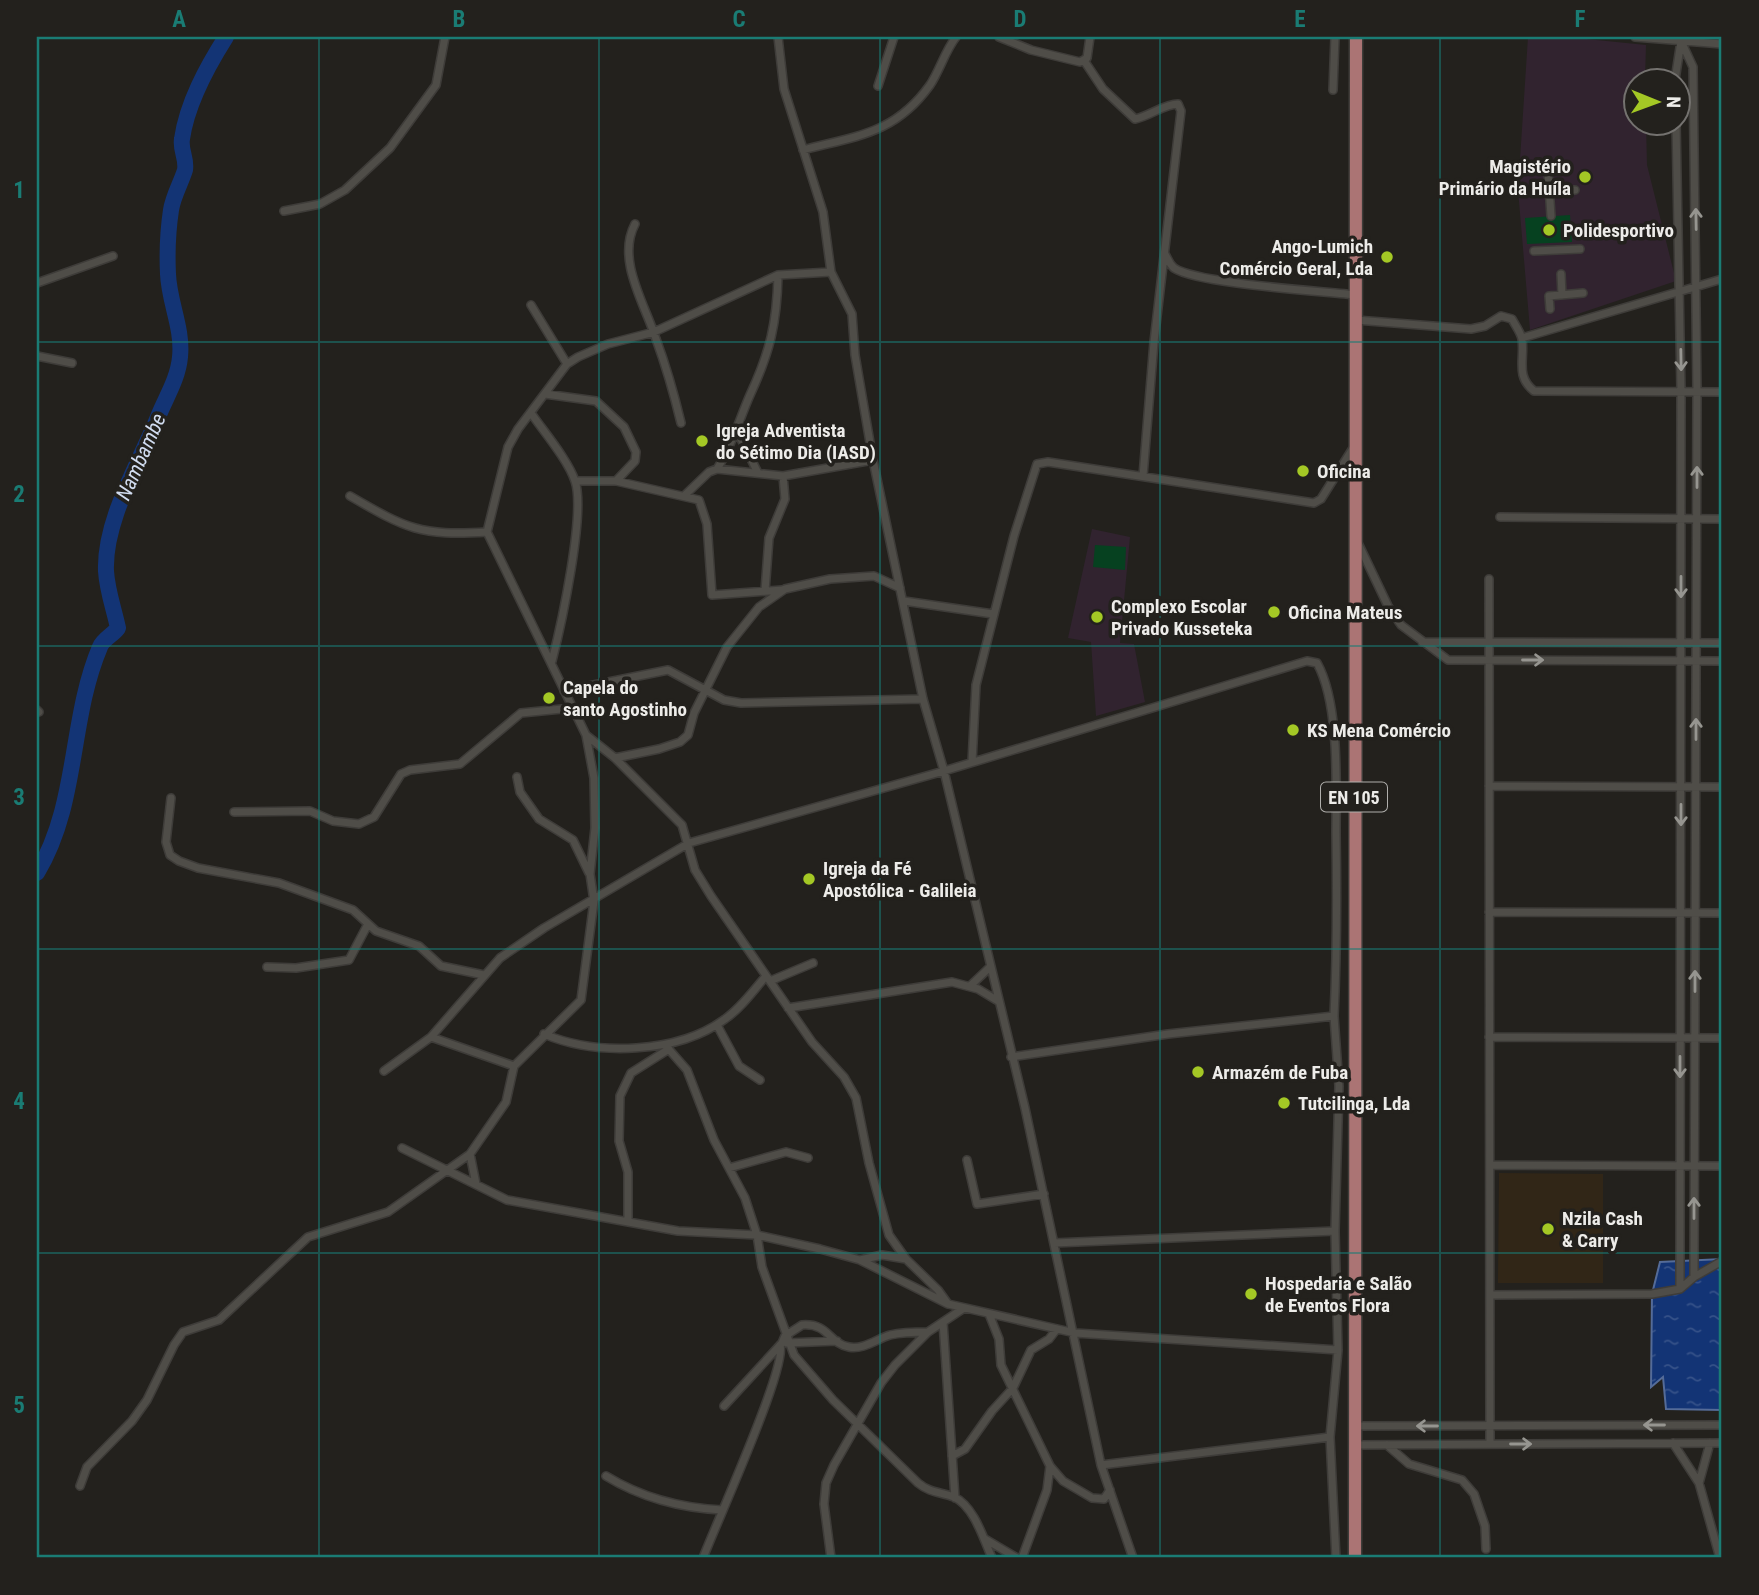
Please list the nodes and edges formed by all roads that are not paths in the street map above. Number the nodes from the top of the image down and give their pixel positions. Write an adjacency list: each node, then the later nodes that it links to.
1 (445, 37): 21 (street)
2 (778, 37): 17 (street)
3 (894, 37): 14 (street)
4 (956, 37): 17 (street)
5 (999, 37): 12 (street)
6 (1090, 37): 12 (street)
7 (1335, 37): 15 (street)
8 (1356, 37): 36 (main road, EN 105)
9 (1635, 37): 10 (street)
10 (1681, 39): 11 (street); 13 (street); 33 (street, one-way to 10)
11 (1722, 44)
12 (1085, 62): 26 (street)
13 (1677, 66)
14 (878, 86)
15 (1333, 90)
16 (1676, 136): 34 (street)
17 (803, 150): 28 (street)
18 (1548, 172): 20 (street)
19 (1575, 190): 20 (street)
20 (1549, 192): 22 (street)
21 (284, 211)
22 (1551, 216)
23 (635, 224): 41 (street)
24 (1580, 249): 25 (street)
25 (1534, 251)
26 (1165, 253): 36 (street); 58 (street)
27 (113, 256): 32 (street)
28 (831, 272): 30 (street); 54 (street)
29 (1561, 274): 37 (street)
30 (778, 275): 41 (street); 52 (street)
31 (1722, 279): 33 (street)
32 (37, 282)
33 (1696, 287): 34 (street); 47 (street)
34 (1680, 292): 42 (street); 46 (street, one-way to 46)
35 (1583, 293): 37 (street)
36 (1356, 295): 40 (main road, EN 105)
37 (1562, 295): 39 (street)
38 (531, 305): 45 (street)
39 (1550, 309)
40 (1356, 320): 42 (street); 53 (main road, EN 105)
41 (654, 332): 45 (street); 51 (street)
42 (1522, 338): 46 (street)
43 (37, 356): 44 (street)
44 (72, 363)
45 (567, 364): 49 (street)
46 (1681, 391): 47 (street); 64 (street)
47 (1697, 391): 48 (street); 65 (street, one-way to 47)
48 (1722, 392)
49 (545, 394): 50 (street); 60 (street)
50 (531, 413): 59 (street); 67 (street)
51 (681, 423)
52 (737, 431): 55 (street); 56 (street)
53 (1355, 444): 58 (street); 68 (main road, EN 105)
54 (873, 460): 57 (street); 70 (street)
55 (717, 469): 56 (street); 61 (street)
56 (758, 473): 57 (street)
57 (783, 476): 72 (street)
58 (1143, 477): 74 (street)
59 (575, 481): 60 (street); 84 (street)
60 (616, 481): 61 (street)
61 (685, 494): 72 (street)
62 (350, 496): 67 (street)
63 (1500, 517): 64 (street)
64 (1681, 518): 65 (street); 77 (street, one-way to 77)
65 (1696, 519): 66 (street); 78 (street)
66 (1722, 519)
67 (487, 532): 84 (street)
68 (1354, 536): 75 (street); 92 (main road, EN 105)
69 (1489, 579): 76 (street)
70 (900, 588): 71 (street); 73 (street)
71 (785, 589): 72 (street); 86 (street)
72 (765, 591)
73 (904, 601): 74 (street); 87 (street)
74 (993, 614): 93 (street)
75 (1421, 642): 76 (street); 80 (street)
76 (1489, 643): 77 (street); 80 (street)
77 (1681, 643): 78 (street); 81 (street)
78 (1696, 643): 79 (street); 82 (street)
79 (1722, 643)
80 (1489, 660): 81 (street, one-way to 81); 96 (street)
81 (1681, 661): 82 (street); 97 (street)
82 (1696, 661): 83 (street); 98 (street, one-way to 82)
83 (1722, 661)
84 (551, 662): 85 (street)
85 (564, 691): 86 (street); 88 (street)
86 (707, 691): 87 (street); 90 (street)
87 (923, 699): 94 (street)
88 (572, 708): 89 (street); 101 (street)
89 (586, 735): 90 (street); 103 (street)
90 (615, 758): 102 (street)
91 (1336, 759): 92 (street); 93 (street); 118 (street)
92 (1354, 759): 167 (main road, EN 105)
93 (972, 762): 94 (street)
94 (944, 771): 102 (street); 112 (street)
95 (517, 777): 103 (street)
96 (1489, 786): 97 (street); 105 (street)
97 (1681, 787): 98 (street); 106 (street, one-way to 106)
98 (1696, 787): 99 (street); 107 (street)
99 (1722, 787)
100 (171, 798): 109 (street)
101 (234, 812)
102 (689, 843): 104 (street); 114 (street)
103 (590, 874): 104 (street)
104 (594, 901): 113 (street); 120 (street)
105 (1489, 912): 106 (street); 122 (street)
106 (1681, 913): 107 (street); 123 (street)
107 (1695, 913): 108 (street); 124 (street, one-way to 107)
108 (1722, 913)
109 (368, 924): 111 (street); 113 (street)
110 (813, 963): 114 (street)
111 (267, 967)
112 (990, 967): 115 (street); 116 (street)
113 (484, 975): 121 (street)
114 (768, 979): 117 (street); 119 (street)
115 (970, 986): 116 (street); 117 (street)
116 (998, 1001): 127 (street)
117 (788, 1009): 147 (street)
118 (1334, 1016): 127 (street); 144 (street)
119 (717, 1025): 126 (street); 130 (street)
120 (544, 1034): 126 (street); 128 (street)
121 (431, 1037): 128 (street); 129 (street)
122 (1489, 1037): 123 (street); 135 (street)
123 (1681, 1038): 124 (street); 136 (street, one-way to 136)
124 (1695, 1038): 125 (street); 137 (street)
125 (1722, 1038)
126 (667, 1047): 139 (street); 143 (street)
127 (1011, 1056): 142 (street)
128 (514, 1066): 132 (street)
129 (384, 1071)
130 (760, 1080)
131 (401, 1148): 140 (street)
132 (470, 1154): 140 (street); 141 (street)
133 (808, 1158): 139 (street)
134 (967, 1160): 142 (street)
135 (1490, 1165): 136 (street); 152 (street)
136 (1680, 1166): 137 (street); 151 (street)
137 (1695, 1166): 138 (street); 150 (street, one-way to 137)
138 (1722, 1166)
139 (729, 1168): 145 (street)
140 (449, 1171): 141 (street); 182 (street)
141 (476, 1184): 143 (street)
142 (1044, 1194): 146 (street)
143 (628, 1222): 145 (street)
144 (1335, 1231): 146 (street); 162 (street)
145 (757, 1235): 148 (street); 161 (street)
146 (1054, 1243): 159 (street)
147 (906, 1259): 148 (street); 153 (street)
148 (860, 1260): 153 (street)
149 (1722, 1261): 150 (street)
150 (1694, 1277): 151 (street)
151 (1680, 1289): 152 (street)
152 (1490, 1295): 168 (street)
153 (948, 1304): 154 (street)
154 (964, 1308): 155 (street); 156 (street)
155 (989, 1314): 157 (street); 163 (street)
156 (943, 1322): 158 (street); 176 (street)
157 (1056, 1329): 159 (street); 163 (street)
158 (928, 1332): 160 (street); 165 (street)
159 (1075, 1333): 162 (street); 177 (street)
160 (837, 1341): 161 (street); 161 (street)
161 (784, 1342): 164 (street); 165 (street); 186 (street)
162 (1338, 1350): 169 (street)
163 (1013, 1388): 176 (street); 178 (street)
164 (724, 1406)
165 (858, 1425): 185 (street); 190 (street)
166 (1722, 1425): 168 (street, one-way to 168)
167 (1354, 1426): 168 (street, one-way to 167); 174 (main road, EN 105)
168 (1490, 1426): 173 (street)
169 (1330, 1437): 177 (street); 195 (street)
170 (1673, 1443): 171 (street); 173 (street, one-way to 170); 181 (street)
171 (1710, 1443): 172 (street); 181 (street)
172 (1722, 1443)
173 (1490, 1444): 175 (street)
174 (1354, 1445): 175 (street); 196 (main road, EN 105)
175 (1387, 1445): 188 (street)
176 (952, 1456): 185 (street)
177 (1101, 1465): 184 (street)
178 (1050, 1466): 180 (street); 183 (street)
179 (606, 1476): 186 (street)
180 (1063, 1481): 183 (street); 184 (street)
181 (1699, 1483): 197 (street)
182 (80, 1486)
183 (1047, 1490): 193 (street)
184 (1110, 1490): 194 (street)
185 (955, 1498): 187 (street)
186 (722, 1510): 189 (street)
187 (984, 1539): 191 (street); 192 (street)
188 (1486, 1549)
189 (704, 1558)
190 (831, 1558)
191 (992, 1558)
192 (1017, 1558)
193 (1022, 1558)
194 (1133, 1558)
195 (1336, 1558)
196 (1355, 1558)
197 (1720, 1558)

